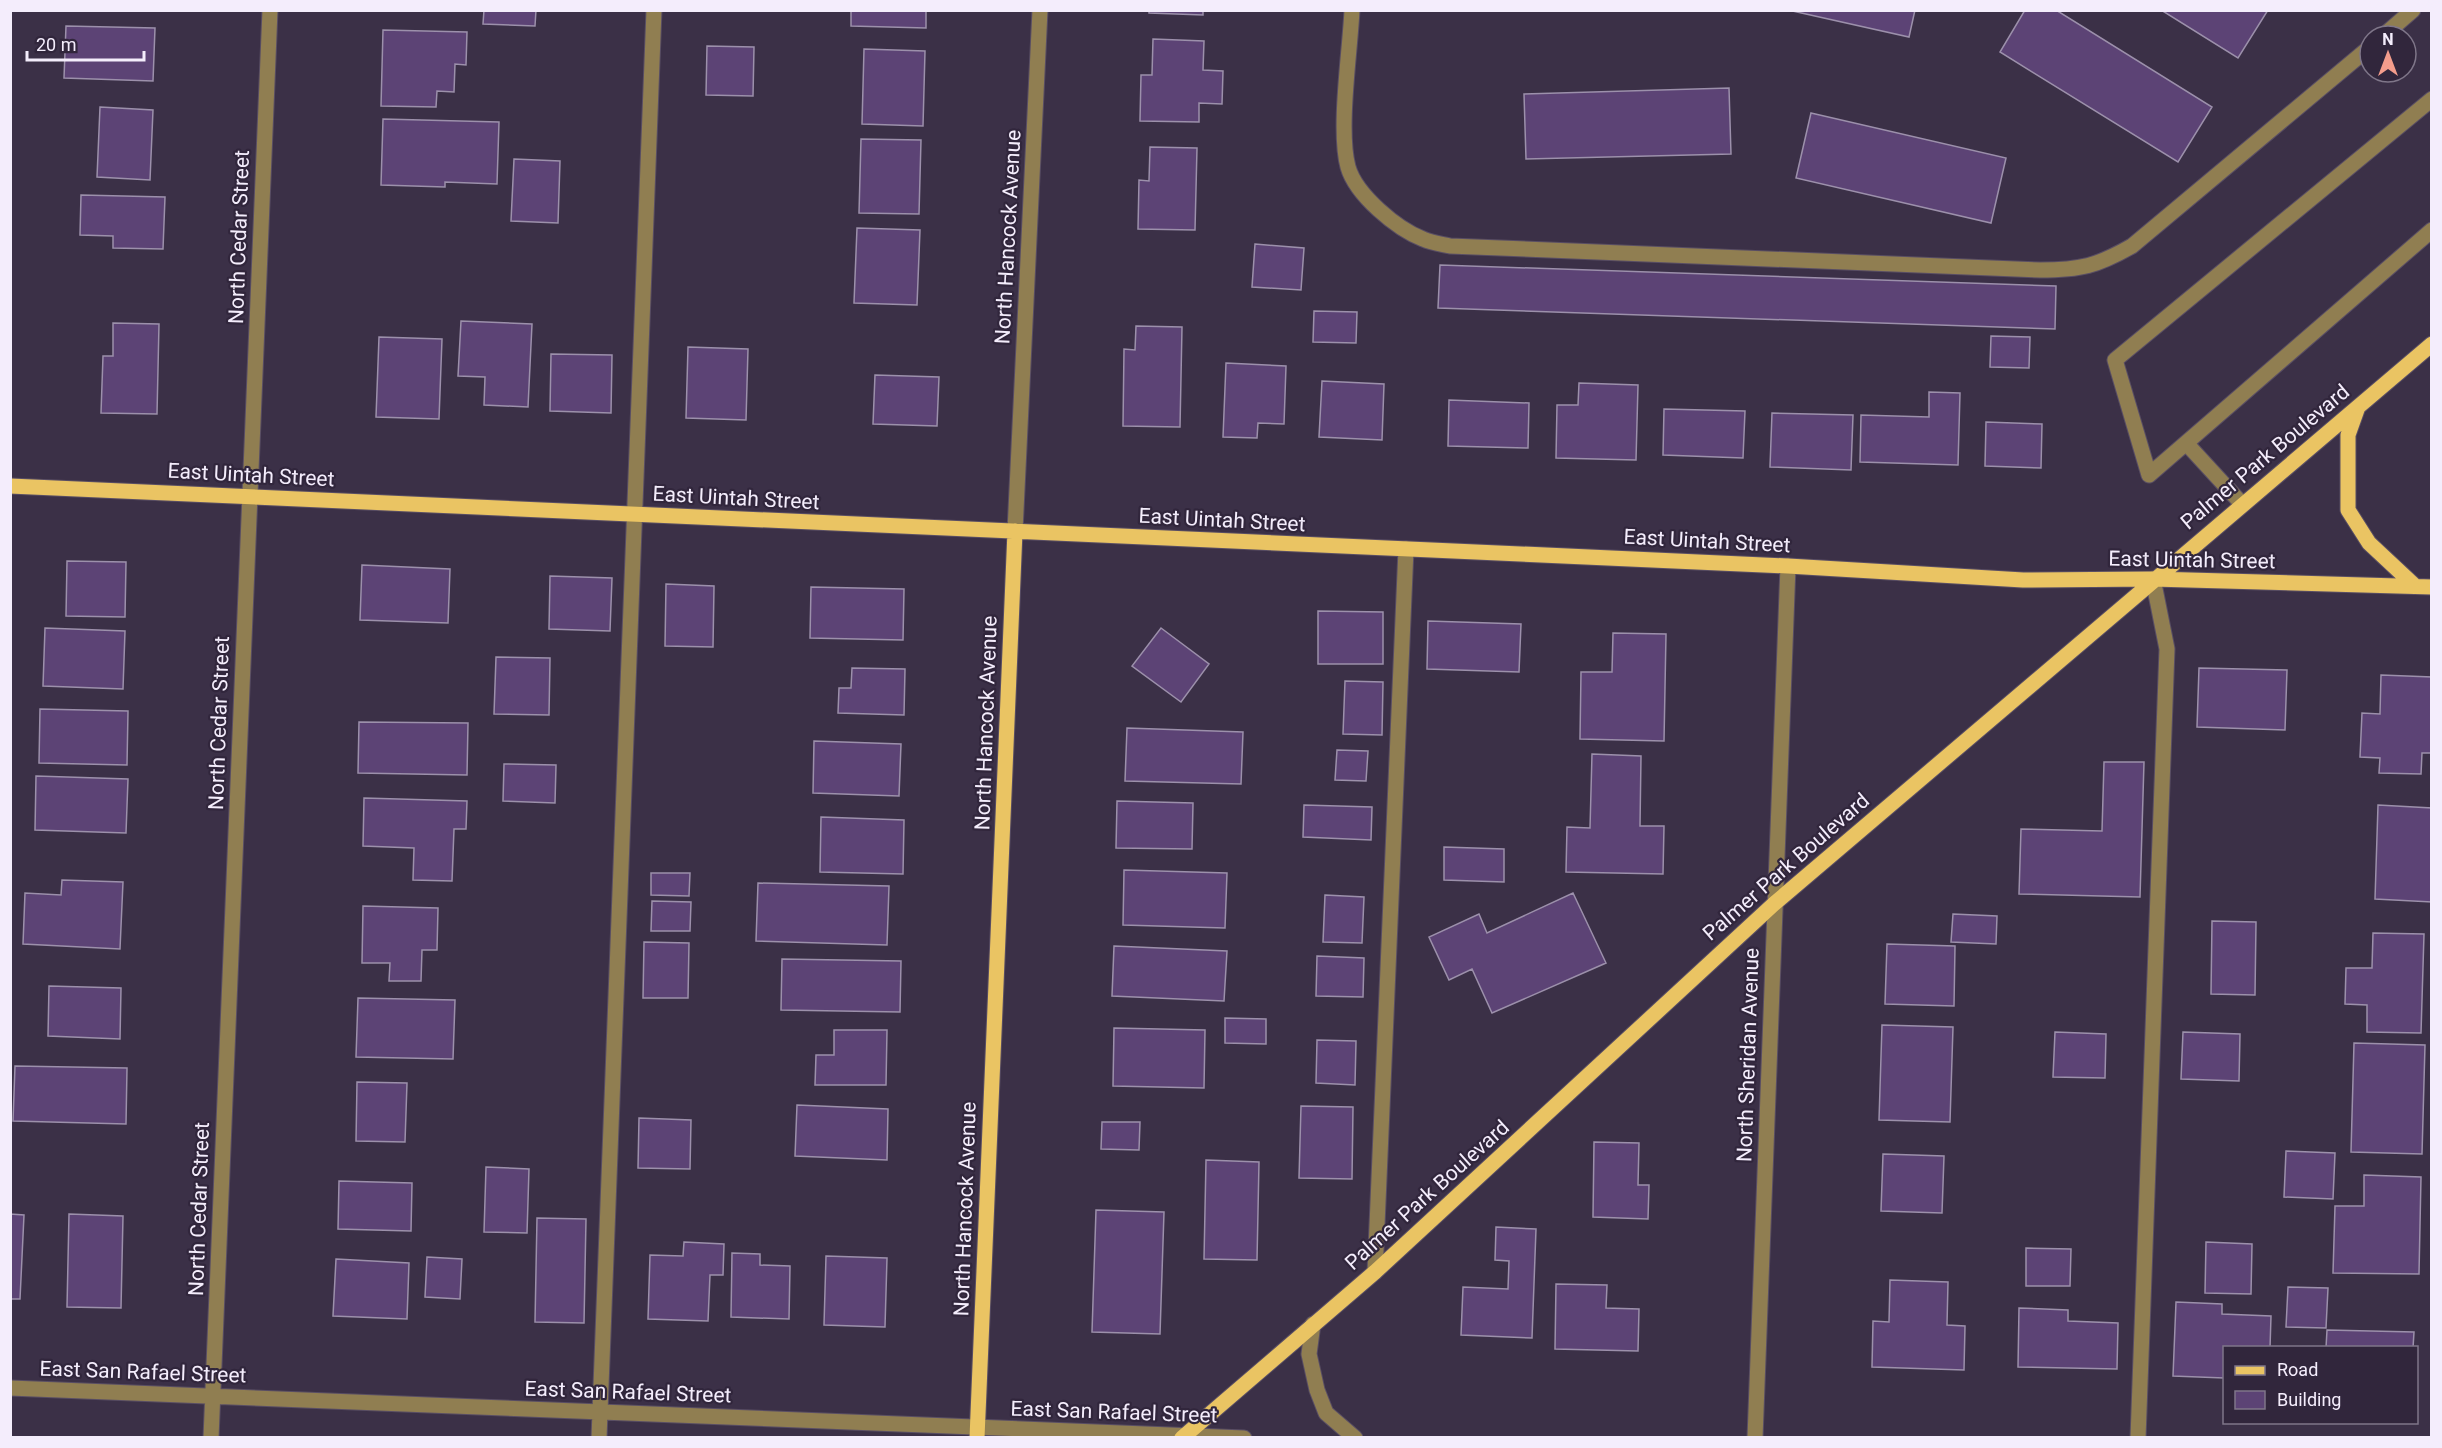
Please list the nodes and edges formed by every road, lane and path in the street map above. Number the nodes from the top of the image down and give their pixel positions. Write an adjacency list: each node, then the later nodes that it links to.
1 (270, 10): 14 (street, North Cedar Street)
2 (654, 10): 16 (street)
3 (1040, 10): 17 (street, North Hancock Avenue)
4 (1352, 10): 7 (street)
5 (2413, 10): 6 (street)
6 (2397, 24)
7 (2358, 56)
8 (2432, 99): 12 (street)
9 (2432, 230): 12 (street)
10 (2432, 344): 11 (main road, Palmer Park Boulevard)
11 (2359, 405): 15 (main road, Palmer Park Boulevard); 21 (main road)
12 (2186, 443): 15 (street)
13 (10, 486): 14 (main road, East Uintah Street)
14 (249, 496): 16 (main road, East Uintah Street); 27 (street, North Cedar Street)
15 (2242, 504): 20 (main road, Palmer Park Boulevard)
16 (634, 514): 17 (main road, East Uintah Street); 28 (street)
17 (1015, 531): 18 (main road, East Uintah Street); 29 (main road, North Hancock Avenue)
18 (1406, 549): 19 (main road, East Uintah Street); 24 (street)
19 (1788, 566): 20 (main road, East Uintah Street); 23 (street, North Sheridan Avenue)
20 (2153, 579): 21 (main road, East Uintah Street); 23 (main road, Palmer Park Boulevard); 36 (street)
21 (2415, 586): 22 (main road, East Uintah Street)
22 (2432, 587)
23 (1774, 903): 24 (main road, Palmer Park Boulevard); 35 (street, North Sheridan Avenue)
24 (1375, 1272): 25 (main road, Palmer Park Boulevard)
25 (1313, 1324): 30 (main road, Palmer Park Boulevard); 34 (street)
26 (10, 1388): 27 (street, East San Rafael Street)
27 (213, 1396): 28 (street, East San Rafael Street); 31 (street, North Cedar Street)
28 (600, 1412): 29 (street, East San Rafael Street); 32 (street)
29 (977, 1433): 30 (street, East San Rafael Street)
30 (1184, 1436): 33 (street, East San Rafael Street)
31 (212, 1437)
32 (599, 1437)
33 (1244, 1437)
34 (1355, 1437)
35 (1755, 1437)
36 (2138, 1437)

